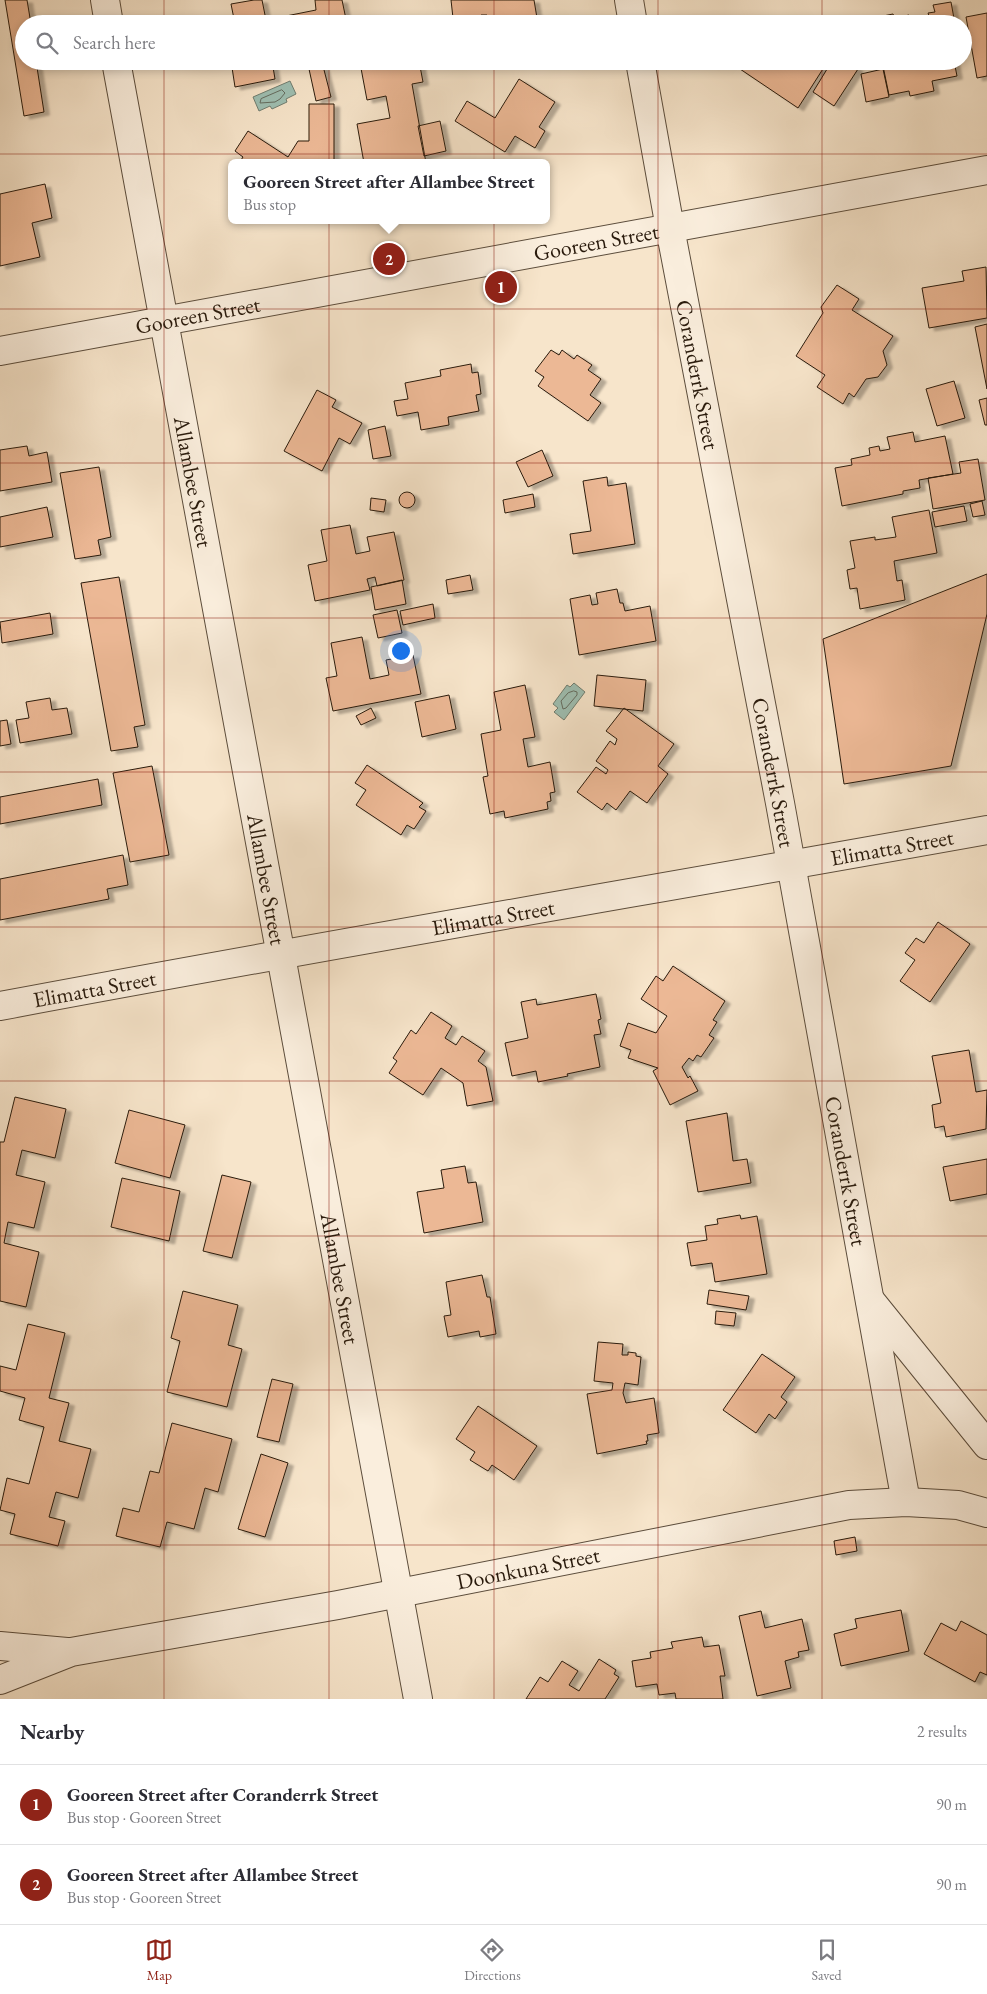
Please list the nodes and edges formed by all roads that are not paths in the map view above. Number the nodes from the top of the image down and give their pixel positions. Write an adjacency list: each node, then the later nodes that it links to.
1 (105, 0): 3 (street)
2 (629, 0): 4 (street)
3 (108, 15)
4 (632, 15)
5 (118, 70): 9 (street, Allambee Street)
6 (642, 70): 8 (street, Coranderrk Street)
7 (987, 170): 8 (street, Gooreen Street)
8 (670, 228): 9 (street, Gooreen Street); 12 (street, Coranderrk Street)
9 (164, 320): 10 (street, Gooreen Street); 13 (street, Allambee Street)
10 (0, 351)
11 (987, 830): 12 (street, Elimatta Street)
12 (791, 866): 13 (street, Elimatta Street); 15 (street, Coranderrk Street)
13 (281, 954): 14 (street, Elimatta Street); 19 (street, Allambee Street)
14 (0, 1006)
15 (869, 1298): 16 (street, Coranderrk Street); 17 (street)
16 (987, 1445)
17 (906, 1502): 18 (street, Doonkuna Street); 19 (street, Doonkuna Street)
18 (987, 1513)
19 (398, 1593): 21 (street, Doonkuna Street); 23 (street, Allambee Street)
20 (0, 1646): 21 (street, Doonkuna Street)
21 (70, 1652): 22 (street, Doonkuna Street)
22 (0, 1680)
23 (418, 1699)

